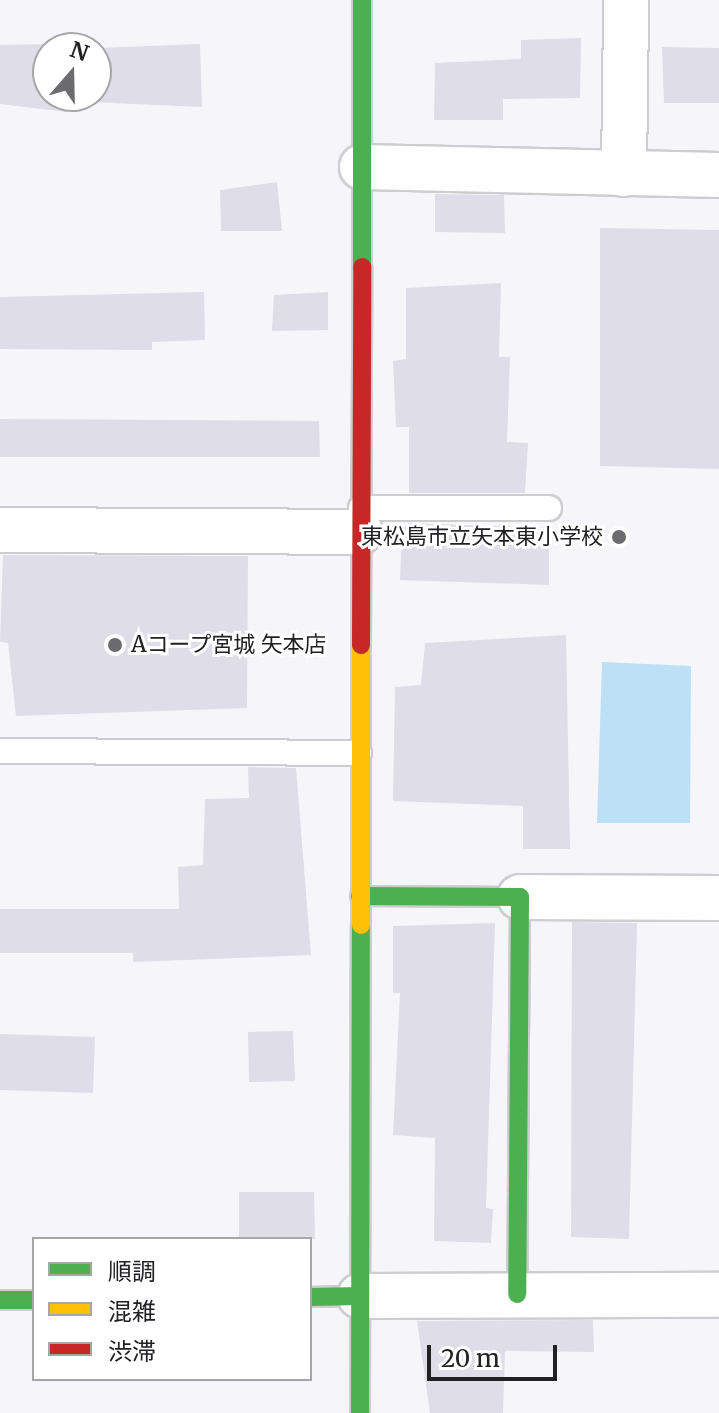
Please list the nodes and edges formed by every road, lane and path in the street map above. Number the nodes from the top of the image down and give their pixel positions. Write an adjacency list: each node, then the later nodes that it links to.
1 (362, 0): 3 (street)
2 (626, 0): 4 (street)
3 (362, 167): 4 (street); 7 (street)
4 (624, 174): 5 (street)
5 (719, 175)
6 (549, 508): 7 (lane)
7 (361, 520): 8 (street); 10 (street)
8 (0, 530)
9 (0, 751): 10 (lane)
10 (359, 753): 11 (street)
11 (360, 896): 12 (street); 16 (street)
12 (520, 897): 13 (street); 14 (street)
13 (719, 898)
14 (517, 1294): 15 (street); 16 (street)
15 (719, 1295)
16 (360, 1296): 17 (street); 20 (street)
17 (312, 1297)
18 (0, 1300): 19 (street)
19 (32, 1300)
20 (360, 1413)

